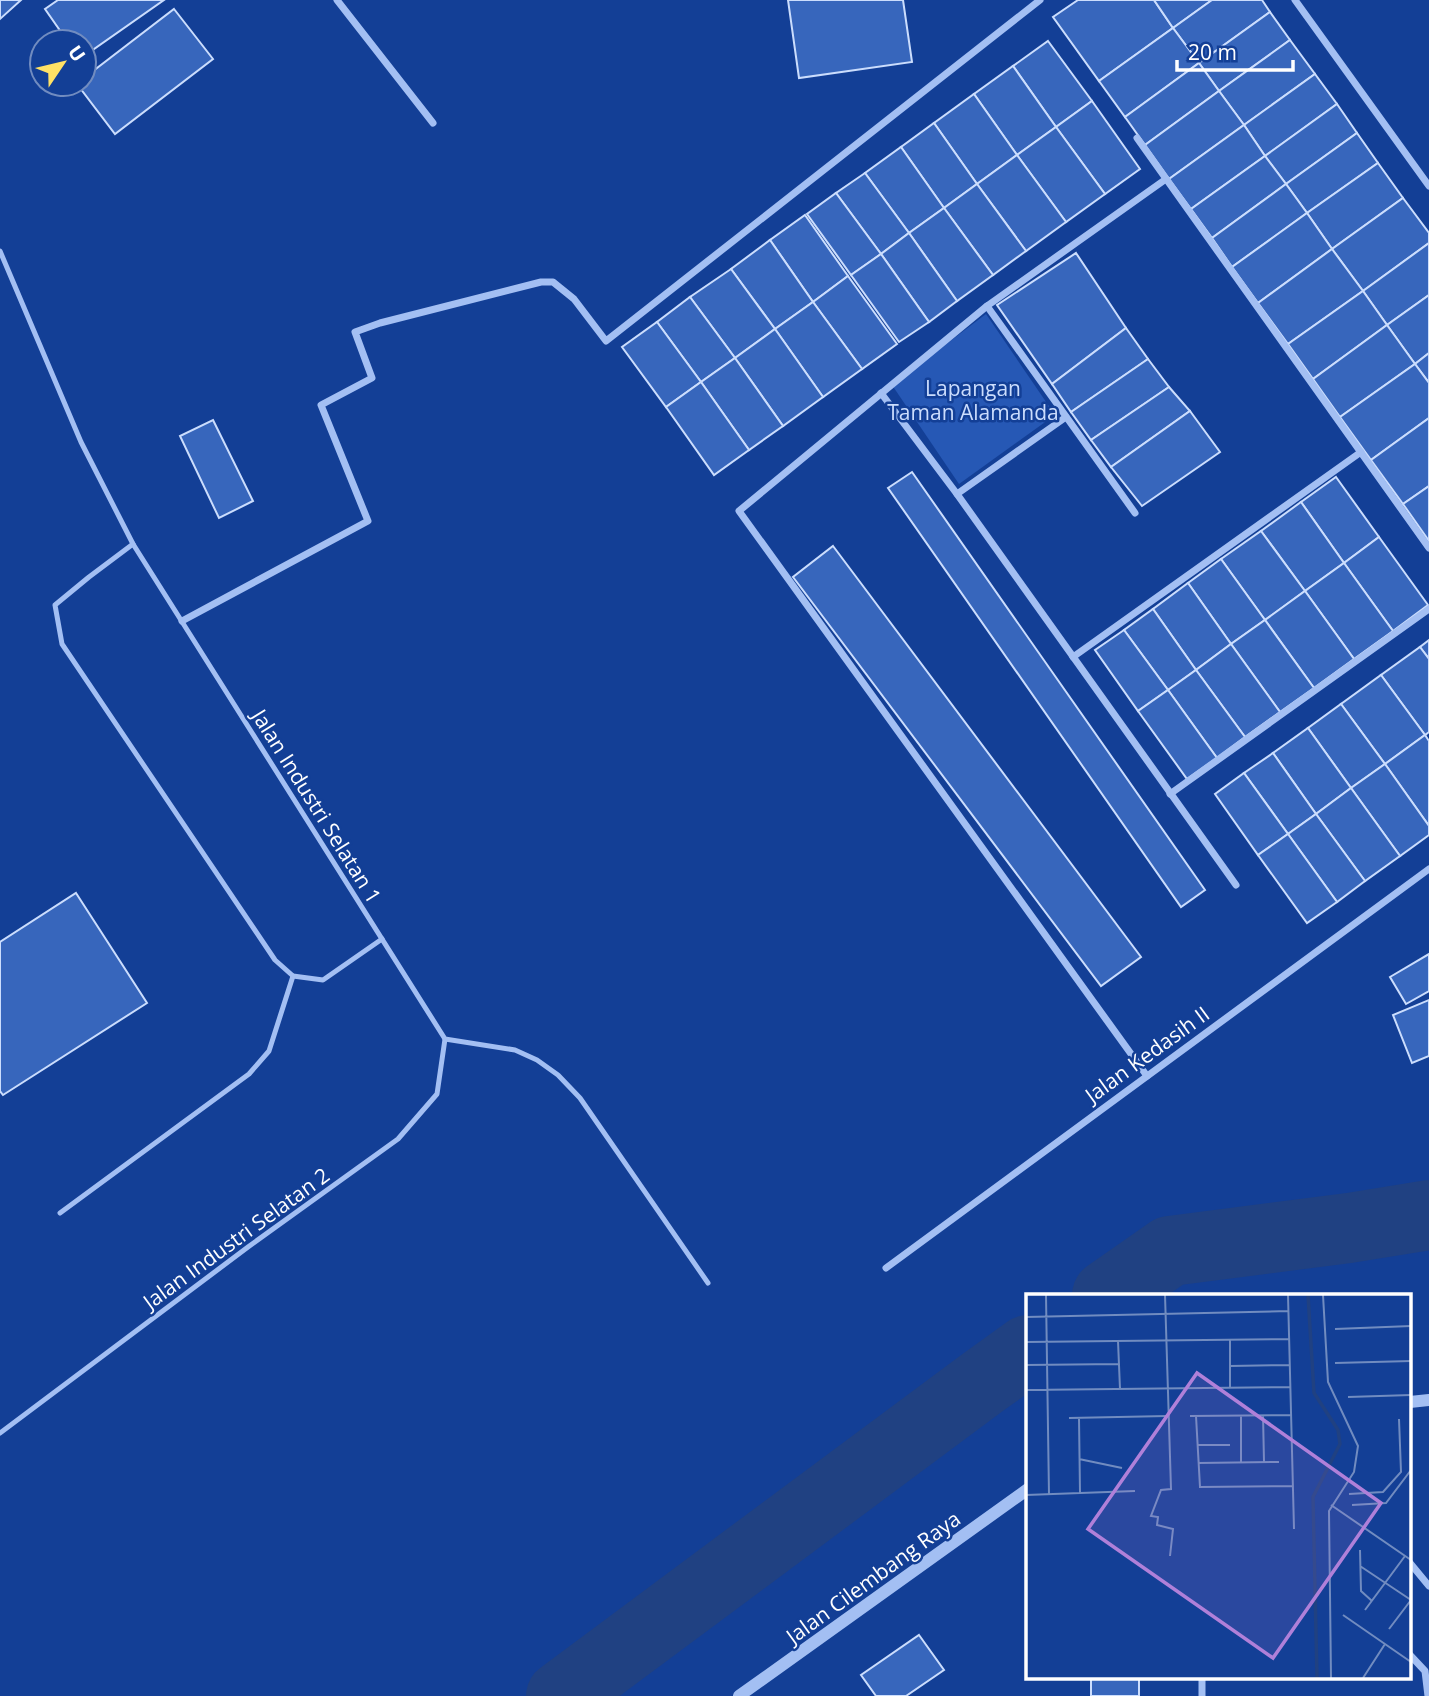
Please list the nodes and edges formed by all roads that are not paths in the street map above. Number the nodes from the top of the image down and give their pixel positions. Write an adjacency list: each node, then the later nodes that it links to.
1 (337, 0): 4 (street)
2 (1040, 0): 18 (street)
3 (1295, 0): 7 (street)
4 (433, 123)
5 (1137, 138): 6 (street)
6 (1166, 179): 9 (street); 12 (street)
7 (1429, 186)
8 (0, 251): 15 (lane, Jalan Industri Selatan 1)
9 (987, 306): 10 (street); 11 (street)
10 (881, 393): 13 (street); 26 (street)
11 (1066, 417): 13 (street); 14 (street)
12 (1361, 452): 16 (street); 19 (street)
13 (957, 494): 19 (street)
14 (1135, 513)
15 (132, 544): 18 (lane, Jalan Industri Selatan 1); 24 (lane)
16 (1429, 548)
17 (1429, 609): 20 (street)
18 (182, 621): 23 (lane, Jalan Industri Selatan 1)
19 (1073, 657): 20 (street)
20 (1170, 793): 22 (street)
21 (1429, 869): 26 (street, Jalan Kedasih II)
22 (1236, 885)
23 (382, 940): 24 (lane); 25 (lane, Jalan Industri Selatan 1)
24 (293, 976): 27 (lane)
25 (445, 1039): 29 (lane); 30 (lane, Jalan Industri Selatan 2)
26 (1147, 1076): 28 (street, Jalan Kedasih II)
27 (60, 1213)
28 (886, 1268)
29 (708, 1283)
30 (0, 1433)
31 (1026, 1490): 37 (street, Jalan Cilembang Raya)
32 (1412, 1565): 33 (street)
33 (1429, 1586)
34 (1412, 1657): 35 (street)
35 (1427, 1670): 39 (street)
36 (1202, 1678): 38 (street)
37 (740, 1696)
38 (1202, 1696)
39 (1428, 1696)

